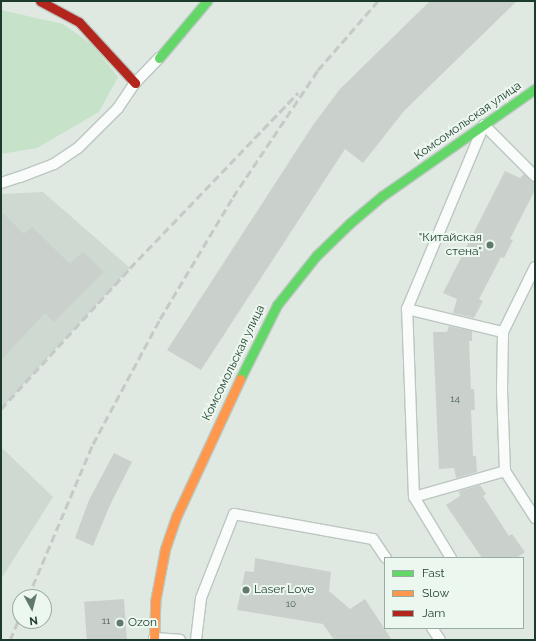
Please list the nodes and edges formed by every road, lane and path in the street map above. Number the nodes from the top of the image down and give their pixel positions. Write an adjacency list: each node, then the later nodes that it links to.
1 (40, 1): 4 (street)
2 (208, 1): 3 (street)
3 (159, 58): 4 (lane)
4 (135, 83): 8 (lane)
5 (535, 89): 6 (street, Комсомольская улица)
6 (484, 125): 7 (lane); 10 (lane); 18 (street, Комсомольская улица)
7 (535, 176)
8 (1, 183)
9 (535, 267): 11 (lane)
10 (407, 310): 11 (lane); 13 (lane)
11 (503, 332): 12 (lane)
12 (505, 472): 13 (lane); 14 (lane)
13 (414, 497): 16 (lane)
14 (535, 518)
15 (385, 557): 20 (lane)
16 (450, 557)
17 (433, 629): 21 (lane)
18 (154, 639): 19 (lane)
19 (180, 640)
20 (196, 640)
21 (440, 640)

